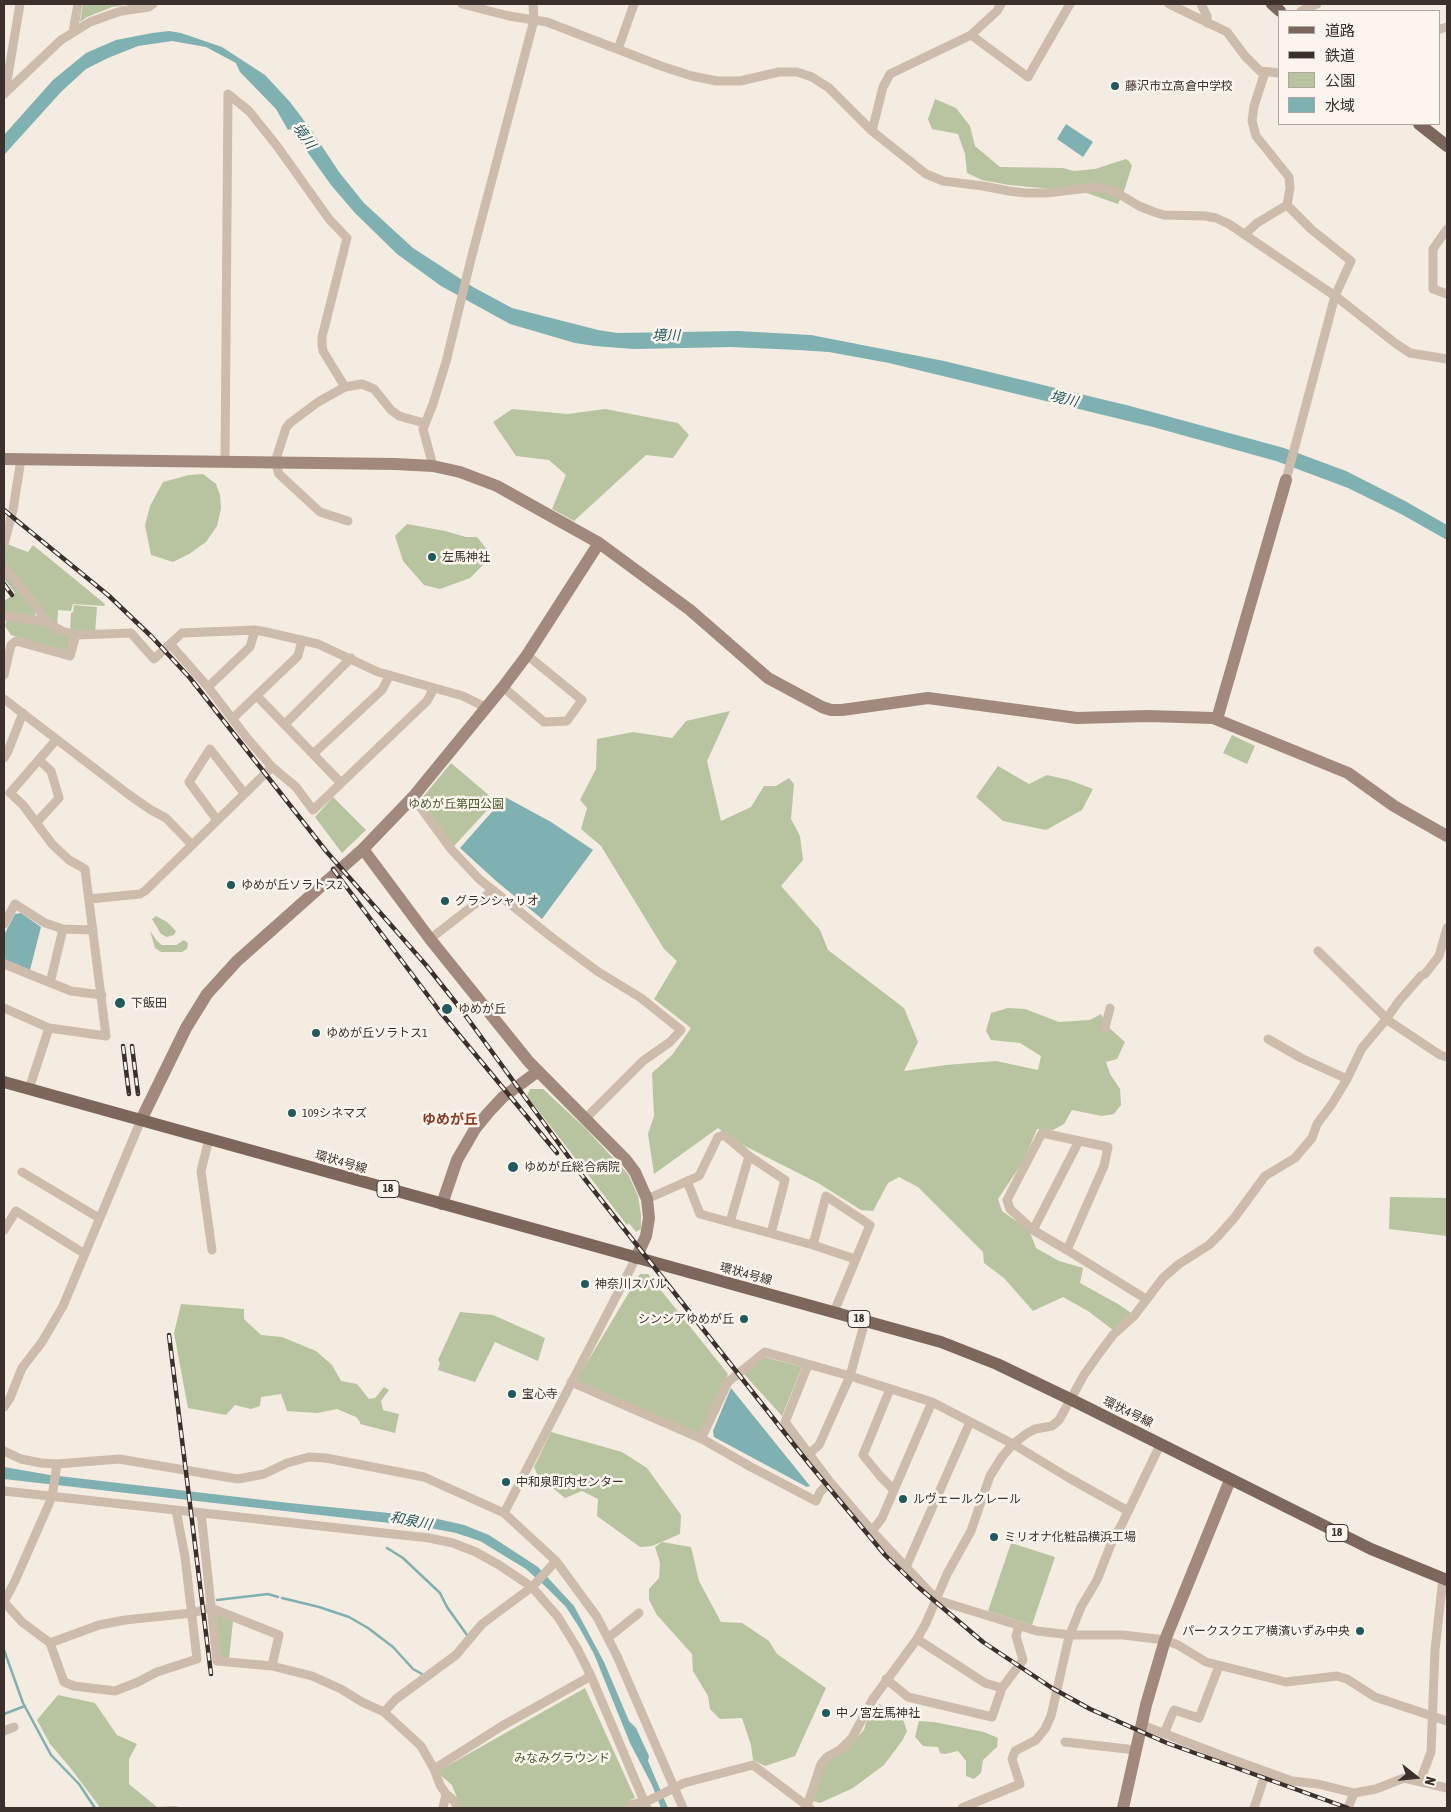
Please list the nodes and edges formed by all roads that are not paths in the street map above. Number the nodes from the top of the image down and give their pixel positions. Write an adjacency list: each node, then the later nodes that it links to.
1 (20, 4): 20 (street)
2 (78, 4): 15 (street)
3 (153, 4): 15 (street)
4 (462, 4): 13 (street)
5 (533, 4): 13 (street)
6 (634, 4): 17 (street)
7 (1001, 4): 16 (street)
8 (1070, 4): 16 (street)
9 (1169, 4): 14 (street)
10 (1201, 4): 14 (street)
11 (1317, 4): 12 (street)
12 (1303, 10)
13 (534, 20): 17 (street); 31 (street)
14 (1207, 23): 18 (street)
15 (74, 32): 20 (street)
16 (971, 35): 22 (street)
17 (618, 49): 22 (street)
18 (1265, 72): 19 (street); 24 (street)
19 (1278, 73)
20 (4, 94)
21 (1420, 125): 23 (main road)
22 (872, 132): 25 (street)
23 (1447, 146)
24 (1287, 205): 25 (street); 28 (street)
25 (1245, 234): 28 (street)
26 (1445, 235): 27 (street)
27 (1447, 294)
28 (1335, 296): 29 (street); 37 (street)
29 (1447, 359)
30 (345, 387): 31 (street); 34 (street); 35 (street)
31 (424, 423): 36 (street)
32 (4, 459): 33 (street)
33 (21, 459): 34 (street); 40 (street)
34 (225, 462): 35 (street)
35 (275, 462): 36 (street); 38 (street)
36 (432, 466): 39 (street)
37 (1286, 479): 60 (street)
38 (348, 521)
39 (599, 543): 48 (street); 60 (street)
40 (4, 544)
41 (4, 566): 43 (street)
42 (4, 616): 43 (street)
43 (44, 621): 45 (street)
44 (255, 630): 46 (street); 47 (street); 52 (street)
45 (76, 635): 47 (street); 51 (street)
46 (302, 640): 49 (street); 55 (street)
47 (170, 644): 52 (street)
48 (527, 655): 53 (street); 53 (street)
49 (351, 658): 50 (street); 61 (street)
50 (390, 675): 54 (street); 64 (street)
51 (4, 676)
52 (208, 687): 59 (street)
53 (503, 687): 57 (street)
54 (434, 688): 57 (street); 68 (street)
55 (257, 696): 59 (street); 61 (street)
56 (4, 699): 58 (street)
57 (486, 708): 70 (street)
58 (22, 713): 62 (street); 63 (street)
59 (232, 719): 67 (street)
60 (1217, 719): 73 (street)
61 (285, 724): 64 (street)
62 (56, 740): 66 (street); 74 (street)
63 (7, 741): 65 (street)
64 (313, 754): 68 (street)
65 (4, 758)
66 (39, 760): 72 (street); 72 (street)
67 (272, 767): 68 (street); 69 (street)
68 (341, 783)
69 (244, 793): 71 (street); 71 (street)
70 (413, 798): 75 (street); 76 (street)
71 (217, 820): 74 (street)
72 (37, 822): 77 (street)
73 (1447, 836)
74 (192, 845): 77 (street)
75 (363, 849): 82 (street); 98 (street)
76 (493, 890): 82 (street); 99 (street)
77 (89, 899): 81 (street)
78 (4, 924): 80 (street)
79 (1447, 928): 89 (street)
80 (63, 929): 81 (street); 85 (street)
81 (93, 930): 86 (street)
82 (430, 940): 94 (street)
83 (1318, 951): 89 (street)
84 (4, 964): 85 (street)
85 (50, 983): 86 (street)
86 (102, 995): 90 (street)
87 (4, 1008): 90 (street)
88 (1110, 1008): 91 (street)
89 (1386, 1019): 93 (street); 95 (street)
90 (49, 1028): 97 (street)
91 (1105, 1028)
92 (1268, 1039): 95 (street)
93 (1447, 1057)
94 (537, 1072): 99 (street); 106 (street)
95 (1347, 1079): 118 (street)
96 (4, 1082): 97 (main road, 環状4号線 / 18)
97 (29, 1089): 98 (main road, 環状4号線 / 18)
98 (140, 1120): 100 (main road, 環状4号線 / 18); 107 (street)
99 (585, 1120): 105 (street)
100 (210, 1139): 106 (main road, 環状4号線 / 18); 113 (street)
101 (1079, 1140): 110 (street); 110 (street); 114 (street)
102 (748, 1156): 104 (street); 108 (street); 111 (street)
103 (22, 1172): 107 (street)
104 (687, 1182): 105 (street); 108 (street)
105 (647, 1199): 116 (street)
106 (442, 1204): 116 (main road, 環状4号線 / 18)
107 (100, 1218): 115 (street)
108 (730, 1222): 111 (street)
109 (4, 1230): 115 (street)
110 (1033, 1230): 114 (street)
111 (771, 1233): 112 (street)
112 (813, 1245): 117 (street); 117 (street)
113 (212, 1250)
114 (1067, 1250): 118 (street)
115 (85, 1254): 127 (street)
116 (636, 1258): 119 (main road, 環状4号線 / 18); 123 (street)
117 (855, 1259): 119 (street)
118 (1146, 1299): 125 (street)
119 (834, 1312): 120 (main road, 環状4号線 / 18)
120 (865, 1320): 122 (street); 125 (main road, 環状4号線 / 18)
121 (808, 1365): 122 (street); 129 (street); 133 (street)
122 (850, 1376): 124 (street); 133 (street)
123 (571, 1382): 129 (street); 143 (street)
124 (890, 1389): 126 (street); 137 (street)
125 (1072, 1400): 130 (main road, 環状4号線 / 18); 131 (street)
126 (932, 1402): 128 (street); 137 (street)
127 (4, 1407)
128 (970, 1422): 131 (street); 146 (street)
129 (701, 1439): 136 (street)
130 (1161, 1443): 135 (main road, 環状4号線 / 18); 141 (street)
131 (1012, 1444): 141 (street); 149 (street)
132 (4, 1451): 134 (street)
133 (810, 1453): 136 (street)
134 (57, 1468): 139 (street); 143 (street)
135 (1230, 1480): 147 (main road, 環状4号線 / 18); 158 (street)
136 (830, 1482): 144 (street)
137 (894, 1490): 144 (street)
138 (4, 1491): 139 (street)
139 (53, 1494): 140 (street); 150 (street)
140 (176, 1510): 142 (street); 152 (street)
141 (1128, 1511): 155 (street)
142 (201, 1513): 148 (street); 151 (street)
143 (504, 1513): 145 (street)
144 (872, 1531): 146 (street)
145 (556, 1561): 148 (street); 156 (street)
146 (906, 1567): 149 (street)
147 (1445, 1579): 166 (street)
148 (534, 1586): 162 (street); 165 (street)
149 (937, 1600): 154 (street); 157 (street)
150 (4, 1602): 159 (street)
151 (211, 1608): 152 (street); 160 (street); 160 (street)
152 (192, 1613): 159 (street); 159 (street)
153 (639, 1613): 156 (street)
154 (1019, 1626): 155 (street); 164 (street)
155 (1071, 1635): 158 (street); 187 (street)
156 (608, 1638): 178 (street)
157 (917, 1639): 163 (street); 164 (street)
158 (1165, 1640): 161 (street); 168 (street)
159 (50, 1643)
160 (272, 1666): 165 (street)
161 (1219, 1666): 166 (street); 171 (street)
162 (591, 1676): 174 (street); 181 (street)
163 (886, 1679): 164 (street); 182 (street)
164 (1002, 1688)
165 (384, 1712): 174 (street)
166 (1433, 1716): 167 (street); 176 (street)
167 (1447, 1721)
168 (1142, 1725): 171 (street); 173 (street)
169 (14, 1727): 170 (street)
170 (4, 1731)
171 (1164, 1734): 175 (street)
172 (1065, 1742): 173 (street)
173 (1136, 1750): 188 (street)
174 (434, 1769): 180 (street)
175 (1266, 1772): 179 (street); 189 (street)
176 (1420, 1781): 177 (street); 179 (street)
177 (1447, 1788)
178 (672, 1790): 181 (street); 182 (street); 186 (street)
179 (1354, 1793): 190 (street)
180 (446, 1794): 183 (street); 184 (street)
181 (647, 1803): 185 (street)
182 (809, 1807)
183 (443, 1808)
184 (458, 1808)
185 (629, 1808)
186 (683, 1808)
187 (962, 1808)
188 (1123, 1808)
189 (1254, 1808)
190 (1348, 1808)

